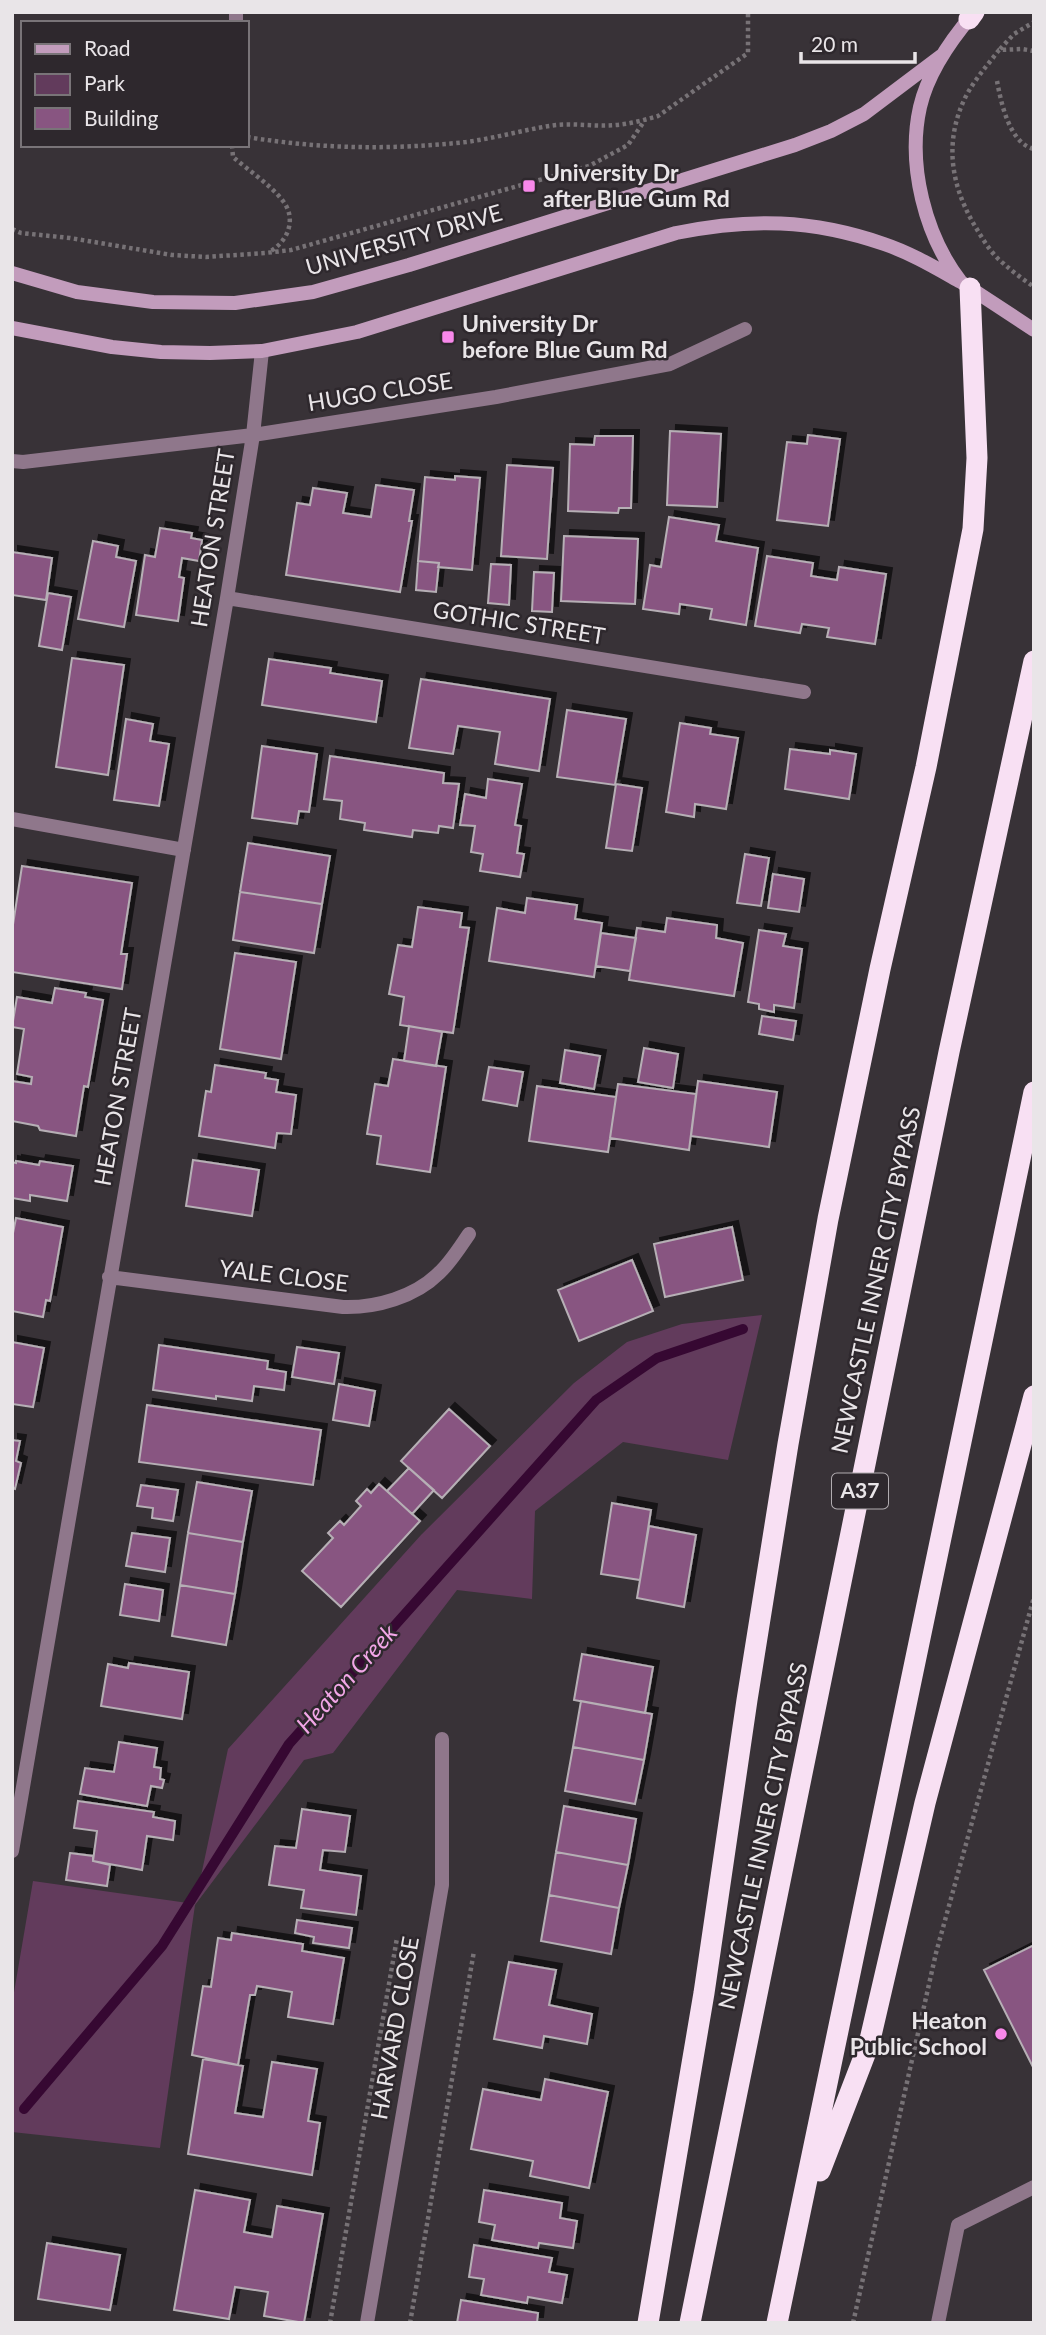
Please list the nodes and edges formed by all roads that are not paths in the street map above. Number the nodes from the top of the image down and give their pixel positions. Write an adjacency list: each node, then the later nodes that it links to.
1 (973, 14): 2 (main road)
2 (942, 56): 3 (main road, UNIVERSITY DRIVE); 4 (main road)
3 (12, 273)
4 (966, 285): 7 (main road); 8 (main road); 25 (highway)
5 (12, 328): 8 (main road)
6 (746, 329): 9 (street, HUGO CLOSE)
7 (1034, 330)
8 (262, 351): 9 (street, HEATON STREET)
9 (253, 435): 10 (street, HUGO CLOSE); 11 (street, HEATON STREET)
10 (12, 461)
11 (227, 598): 13 (street, GOTHIC STREET); 15 (street, HEATON STREET)
12 (1034, 661): 26 (highway, NEWCASTLE INNER CITY BYPASS / A37)
13 (804, 692)
14 (12, 819): 15 (street)
15 (184, 850): 18 (street, HEATON STREET)
16 (1034, 1092): 23 (highway)
17 (469, 1234): 18 (street, YALE CLOSE)
18 (109, 1277): 21 (street, HEATON STREET)
19 (1034, 1396): 23 (highway)
20 (442, 1739): 24 (street, HARVARD CLOSE)
21 (12, 1851)
22 (1034, 2187): 28 (street)
23 (797, 2231): 27 (highway)
24 (367, 2323)
25 (648, 2323)
26 (690, 2323)
27 (777, 2323)
28 (938, 2323)

